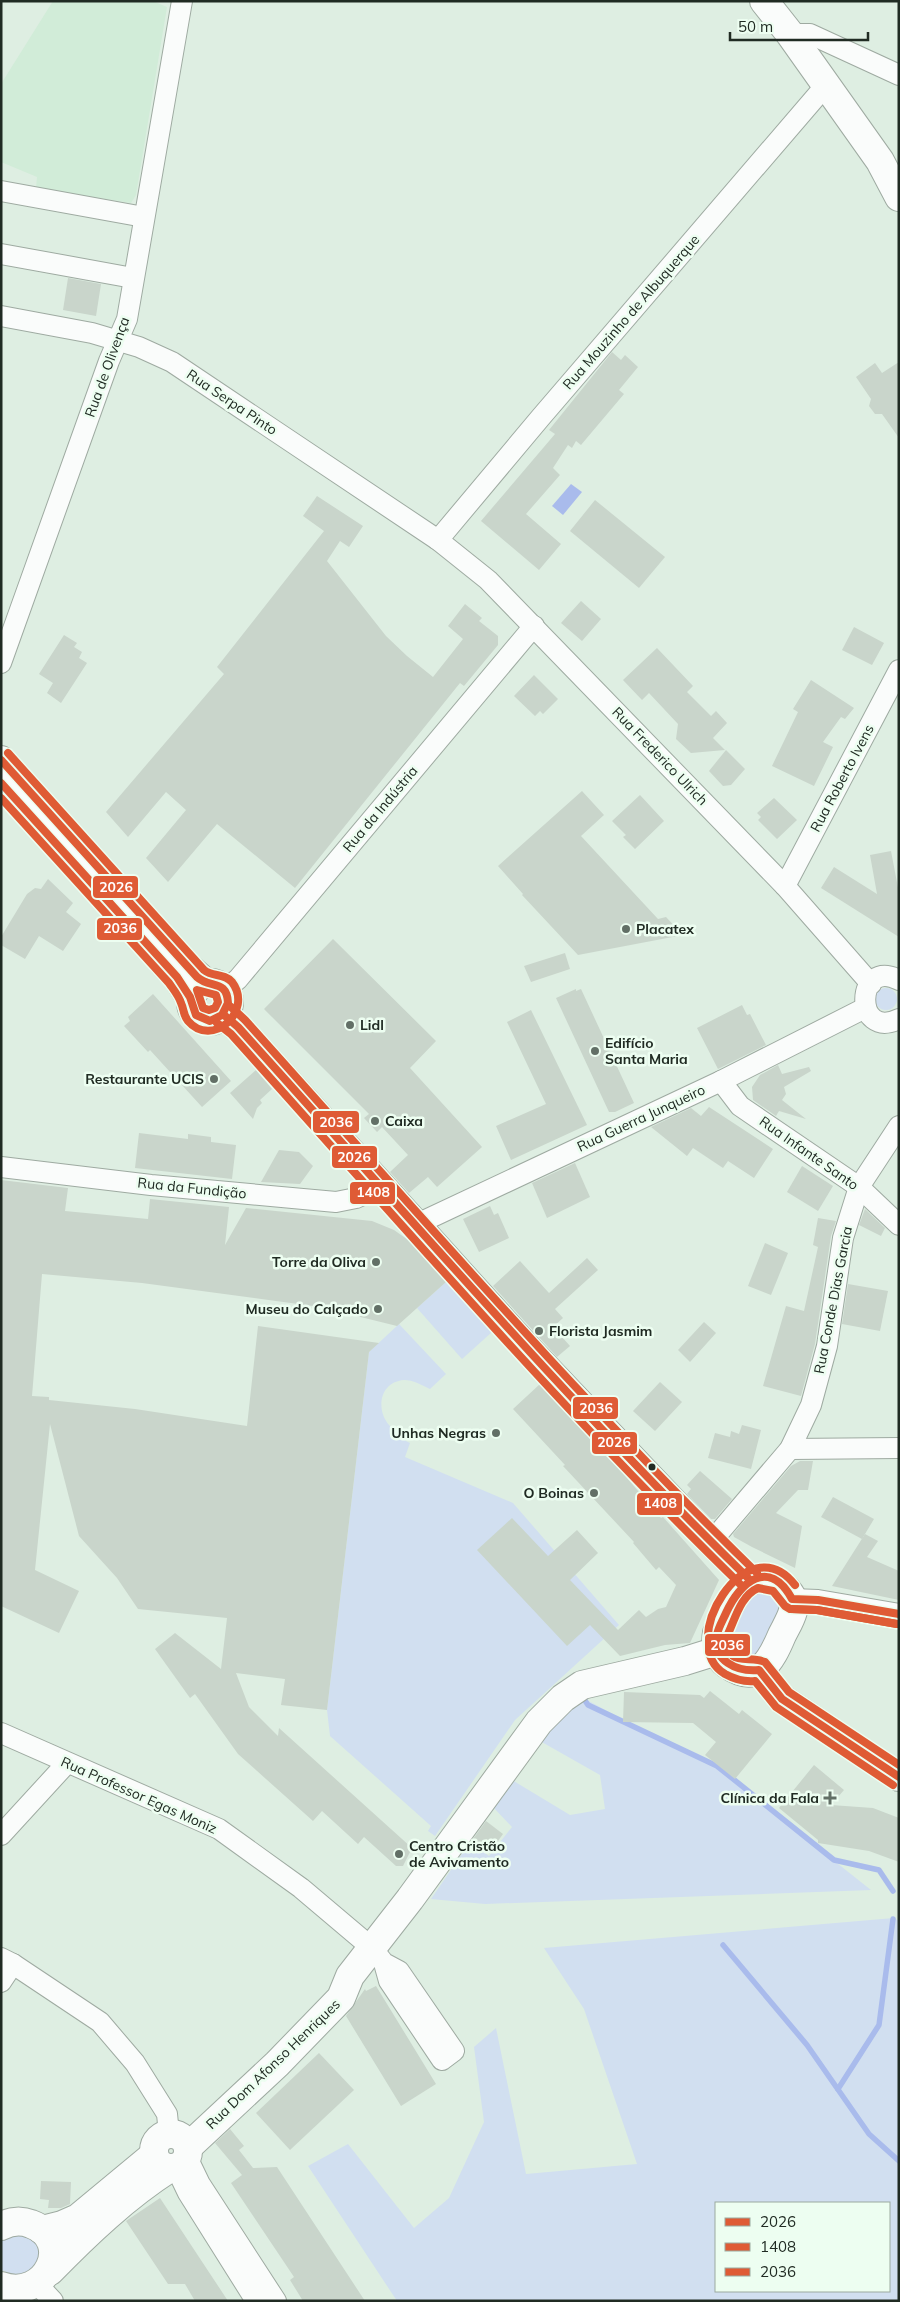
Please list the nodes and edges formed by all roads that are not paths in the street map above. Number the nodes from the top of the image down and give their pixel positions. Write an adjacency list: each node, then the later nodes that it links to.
1 (182, 1): 8 (street, Rua de Olivença)
2 (764, 1): 3 (main road)
3 (790, 34): 4 (street); 5 (main road)
4 (899, 75)
5 (826, 85): 7 (main road); 13 (street, Rua Mouzinho de Albuquerque)
6 (1, 191): 8 (street)
7 (899, 196)
8 (144, 216): 10 (street, Rua de Olivença)
9 (1, 254): 10 (street)
10 (133, 278): 12 (street, Rua de Olivença)
11 (1, 316): 12 (street, Rua Serpa Pinto)
12 (118, 340): 13 (street, Rua Serpa Pinto); 15 (street, Rua de Olivença)
13 (438, 540): 14 (street, Rua Frederico Ulrich)
14 (534, 626): 19 (street, Rua Frederico Ulrich); 22 (street, Rua da Indústria)
15 (1, 662)
16 (899, 670): 19 (street, Rua Roberto Ivens)
17 (1, 760): 22 (main road)
18 (1, 783): 22 (main road)
19 (785, 886): 21 (street, Rua Frederico Ulrich)
20 (899, 980): 21 (street)
21 (871, 984): 23 (street)
22 (211, 997): 28 (main road)
23 (865, 1008): 24 (street); 25 (street, Rua Guerra Junqueiro)
24 (899, 1019)
25 (720, 1081): 29 (street, Rua Infante Santo); 30 (street, Rua Guerra Junqueiro)
26 (899, 1126): 29 (street, Rua Conde Dias Garcia)
27 (1, 1167): 28 (street, Rua da Fundição)
28 (381, 1187): 30 (main road)
29 (859, 1187): 31 (street, Rua Infante Santo); 33 (street, Rua Conde Dias Garcia)
30 (415, 1225): 34 (main road)
31 (899, 1225)
32 (899, 1448): 33 (street)
33 (790, 1449): 34 (street, Rua Conde Dias Garcia)
34 (711, 1542): 35 (main road)
35 (750, 1580): 36 (main road); 38 (main road)
36 (792, 1599): 37 (street); 39 (main road)
37 (899, 1614)
38 (717, 1651): 39 (main road); 44 (main road, Rua Dom Afonso Henriques)
39 (759, 1670): 42 (main road)
40 (1, 1733): 41 (street, Rua Professor Egas Moniz)
41 (67, 1763): 43 (street); 44 (street, Rua Professor Egas Moniz)
42 (899, 1777)
43 (1, 1835)
44 (378, 1956): 47 (main road, Rua Dom Afonso Henriques)
45 (7, 1961): 46 (street); 47 (street)
46 (1, 1982)
47 (174, 2152): 49 (main road, Rua Dom Afonso Henriques); 50 (main road, Rua Dom Afonso Henriques); 51 (street); 52 (street)
48 (1, 2226): 49 (main road)
49 (42, 2230): 50 (main road, Rua Dom Afonso Henriques)
50 (29, 2289)
51 (256, 2301)
52 (276, 2301)

